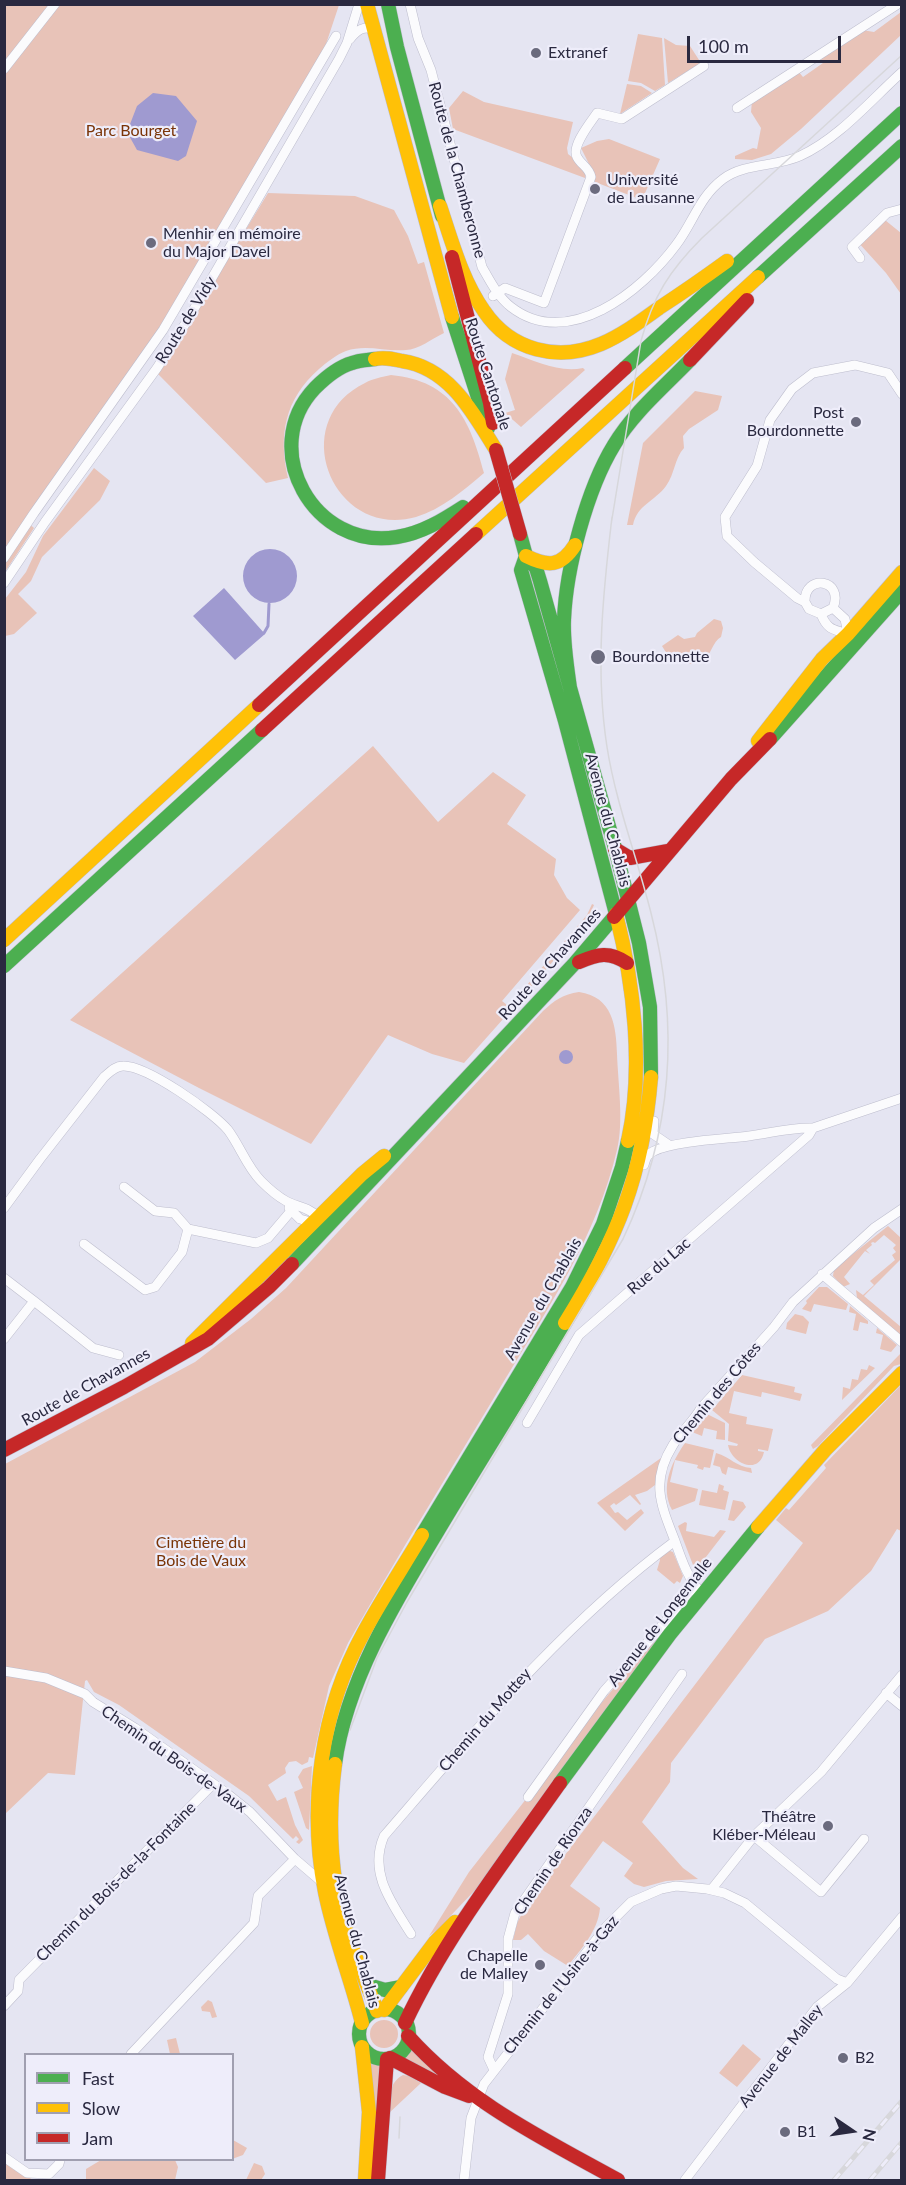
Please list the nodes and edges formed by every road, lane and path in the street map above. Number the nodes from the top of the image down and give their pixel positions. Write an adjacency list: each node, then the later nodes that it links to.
1 (55, 4): 11 (street)
2 (359, 4): 9 (street, Route de Vidy)
3 (368, 4): 7 (main road, Route Cantonale)
4 (388, 4): 16 (main road, Route Cantonale)
5 (410, 4): 21 (street, Route de la Chamberonne)
6 (898, 4): 13 (street)
7 (374, 29): 9 (street); 23 (main road, Route Cantonale)
8 (336, 36): 27 (street)
9 (347, 43): 29 (street, Route de Vidy)
10 (704, 66): 21 (street)
11 (4, 69)
12 (902, 72): 21 (street, Route de la Chamberonne)
13 (736, 108)
14 (902, 113): 19 (main road)
15 (902, 146): 18 (main road)
16 (440, 206): 19 (main road); 23 (main road, Route Cantonale)
17 (902, 209): 20 (street)
18 (833, 210): 25 (main road); 43 (main road)
19 (780, 225): 24 (main road)
20 (860, 258)
21 (495, 295)
22 (902, 394): 31 (street)
23 (496, 450): 24 (main road); 26 (main road, Avenue du Chablais, bridge)
24 (512, 471): 40 (main road)
25 (581, 534): 26 (main road); 35 (main road)
26 (526, 556): 35 (main road, Avenue du Chablais); 39 (main road, Avenue du Chablais)
27 (4, 558)
28 (902, 572): 34 (main road, Route de Chavannes)
29 (4, 583)
30 (902, 591): 34 (main road, Route de Chavannes)
31 (805, 602): 32 (street); 33 (street)
32 (833, 608): 33 (street); 34 (street)
33 (821, 614): 34 (street)
34 (852, 637): 37 (main road, Route de Chavannes)
35 (570, 688): 36 (main road, Avenue du Chablais)
36 (615, 849): 37 (main road); 38 (main road, Avenue du Chablais)
37 (668, 851): 38 (main road, Route de Chavannes)
38 (629, 900): 39 (main road, Route de Chavannes); 44 (main road, Avenue du Chablais)
39 (616, 915): 41 (main road, Avenue du Chablais); 42 (main road, Route de Chavannes)
40 (4, 940)
41 (627, 963): 42 (main road); 80 (main road, Avenue du Chablais)
42 (574, 964): 48 (main road, Route de Chavannes)
43 (4, 966)
44 (652, 1083): 47 (street); 55 (main road, Avenue du Chablais)
45 (902, 1098): 46 (street, Rue du Lac)
46 (813, 1128): 47 (street, Rue du Lac); 66 (street, Rue du Lac)
47 (669, 1145): 55 (street, Rue du Lac)
48 (367, 1176): 53 (main road, Route de Chavannes); 60 (main road, Route de Chavannes)
49 (124, 1187): 54 (street)
50 (289, 1207): 51 (street); 53 (street); 54 (street)
51 (4, 1208)
52 (902, 1209): 57 (street, Chemin des Côtes)
53 (311, 1219): 60 (street, Route de Chavannes); 63 (main road, Route de Chavannes)
54 (188, 1229): 56 (street)
55 (613, 1234): 86 (main road, Avenue du Chablais)
56 (84, 1244)
57 (822, 1274): 62 (street); 68 (street, Chemin des Côtes)
58 (4, 1278): 59 (street)
59 (34, 1301): 61 (street); 64 (street)
60 (243, 1311): 63 (main road, Route de Chavannes)
61 (4, 1340)
62 (902, 1342)
63 (183, 1352): 67 (main road, Route de Chavannes)
64 (119, 1355)
65 (900, 1375): 69 (main road, Avenue de Longemalle)
66 (527, 1423)
67 (4, 1450)
68 (675, 1541): 69 (street, Chemin des Côtes); 83 (street, Chemin du Mottey)
69 (699, 1591): 76 (street); 82 (main road, Avenue de Longemalle)
70 (4, 1671): 75 (street, Chemin du Bois-de-Vaux)
71 (682, 1674): 95 (street, Chemin de Rionza)
72 (902, 1674): 73 (street)
73 (886, 1693): 74 (street); 77 (street)
74 (902, 1706)
75 (213, 1784): 79 (street, Chemin du Bois-de-Vaux); 88 (street, Chemin du Bois-de-la-Fontaine)
76 (528, 1797)
77 (754, 1836): 78 (street); 81 (street)
78 (864, 1839)
79 (295, 1859): 80 (street, Chemin du Bois-de-Vaux); 93 (street)
80 (323, 1883): 90 (main road, Avenue du Chablais)
81 (711, 1890): 85 (street, Chemin de l'Usine-à-Gaz); 95 (street, Chemin de l'Usine-à-Gaz)
82 (468, 1911): 87 (main road, Avenue de Longemalle); 91 (main road, Avenue de Longemalle)
83 (411, 1934)
84 (884, 1938): 85 (street, Avenue de Malley)
85 (847, 1983): 105 (street, Avenue de Malley)
86 (368, 1985): 87 (main road); 89 (main road, Avenue du Chablais)
87 (401, 1987): 89 (main road, Avenue de Longemalle)
88 (4, 2006)
89 (380, 2010): 90 (main road); 91 (main road)
90 (362, 2023): 92 (main road)
91 (407, 2029): 94 (main road); 98 (main road)
92 (362, 2047): 94 (main road); 101 (main road)
93 (133, 2053)
94 (389, 2059): 96 (main road); 97 (main road)
95 (494, 2070): 98 (street, Chemin de l'Usine-à-Gaz)
96 (418, 2073): 97 (main road); 98 (main road)
97 (384, 2096): 102 (main road)
98 (477, 2099): 103 (street, Chemin de l'Usine-à-Gaz); 104 (main road)
99 (4, 2157): 100 (street)
100 (60, 2161)
101 (365, 2181)
102 (378, 2181)
103 (464, 2181)
104 (618, 2181)
105 (685, 2181)

